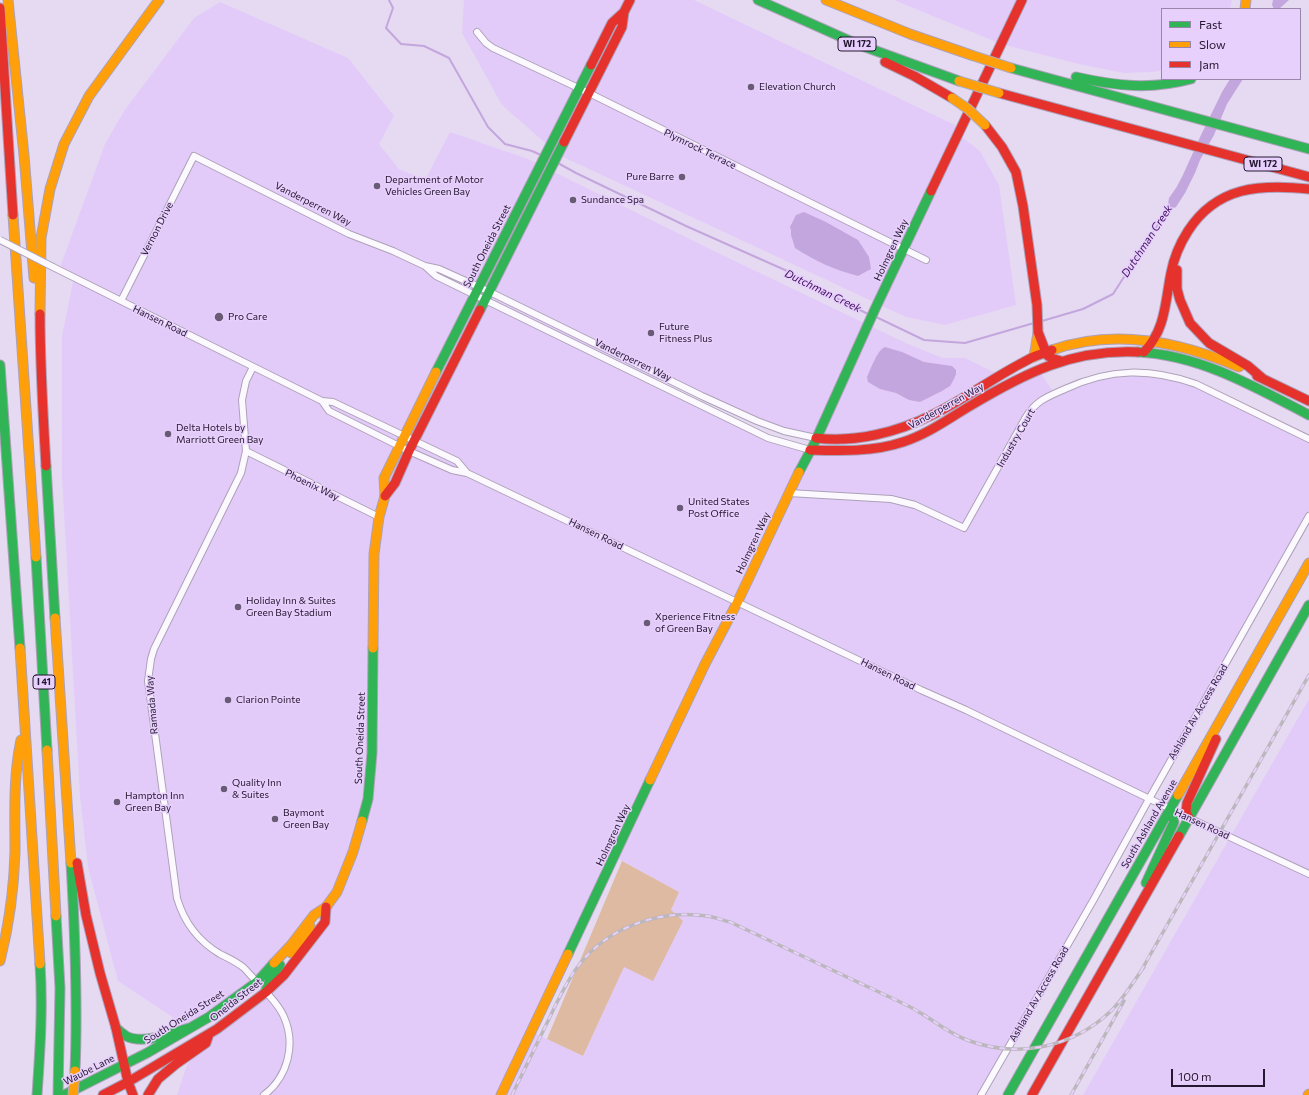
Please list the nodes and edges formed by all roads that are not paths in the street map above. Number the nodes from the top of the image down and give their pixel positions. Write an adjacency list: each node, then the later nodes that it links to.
1 (8, 0): 30 (main road)
2 (150, 0): 10 (main road)
3 (158, 0): 10 (main road)
4 (630, 0): 9 (main road, South Oneida Street)
5 (758, 0): 12 (main road, WI 172)
6 (826, 0): 13 (main road, WI 172, bridge)
7 (1022, 0): 23 (main road, Holmgren Way)
8 (0, 8): 76 (main road, I 41)
9 (624, 12): 15 (main road, South Oneida Street); 16 (main road, South Oneida Street)
10 (138, 29): 30 (main road)
11 (477, 32): 15 (street, Plymrock Terrace)
12 (857, 44): 19 (main road, WI 172, bridge); 28 (main road, bridge)
13 (1013, 65): 14 (main road); 17 (main road, WI 172)
14 (1187, 80)
15 (579, 89): 16 (street, Plymrock Terrace); 25 (main road, South Oneida Street)
16 (589, 93): 23 (street, Plymrock Terrace); 26 (main road, South Oneida Street)
17 (1309, 149)
18 (194, 156): 25 (street, Vanderperren Way); 27 (street, Vernon Drive)
19 (1309, 177)
20 (1309, 189): 22 (main road)
21 (0, 240): 27 (street, Hansen Road, bridge)
22 (1181, 244): 29 (main road); 37 (main road)
23 (904, 249): 24 (street, Plymrock Terrace); 42 (main road, Holmgren Way)
24 (926, 260)
25 (477, 291): 26 (street, Vanderperren Way); 26 (street, Vanderperren Way); 41 (main road, South Oneida Street)
26 (488, 296): 42 (street, Vanderperren Way); 44 (main road, South Oneida Street); 46 (street, Vanderperren Way)
27 (121, 301): 36 (street, Hansen Road)
28 (1038, 332): 32 (main road); 33 (main road)
29 (1153, 341): 31 (main road); 32 (main road, Vanderperren Way); 37 (main road, Vanderperren Way)
30 (40, 347): 59 (main road)
31 (1144, 352): 34 (main road, Vanderperren Way); 40 (main road, Vanderperren Way)
32 (1046, 353): 33 (main road, Vanderperren Way); 34 (main road)
33 (1034, 357): 42 (main road, Vanderperren Way)
34 (1061, 361): 46 (main road, Vanderperren Way)
35 (0, 365): 58 (main road, I 41)
36 (253, 367): 38 (street, Hansen Road); 47 (street, Ramada Way)
37 (1262, 378): 39 (main road, Vanderperren Way)
38 (322, 401): 41 (street, Hansen Road); 45 (street, Hansen Road)
39 (1309, 401)
40 (1309, 415)
41 (404, 436): 44 (street, Hansen Road); 45 (main road, South Oneida Street)
42 (816, 438): 46 (main road, Holmgren Way)
43 (1309, 439): 50 (street, Industry Court)
44 (415, 441): 48 (main road, South Oneida Street); 49 (street, Hansen Road)
45 (399, 446): 48 (street, Hansen Road); 51 (main road, South Oneida Street)
46 (810, 450): 50 (main road, Holmgren Way)
47 (246, 452): 53 (street, Phoenix Way); 68 (street, Ramada Way)
48 (409, 452): 49 (street, Hansen Road); 51 (main road, South Oneida Street)
49 (467, 473): 55 (street, Hansen Road)
50 (789, 494): 55 (main road, Holmgren Way)
51 (385, 496): 53 (main road, South Oneida Street)
52 (1309, 516): 60 (street, Ashland Av Access Road)
53 (379, 517): 65 (main road, South Oneida Street)
54 (1309, 563): 57 (main road, South Ashland Avenue)
55 (737, 602): 60 (street, Hansen Road); 83 (main road, Holmgren Way)
56 (1309, 605): 62 (main road)
57 (1230, 704): 61 (main road, South Ashland Avenue); 62 (main road)
58 (24, 727): 67 (main road); 75 (main road, I 41)
59 (64, 748): 70 (main road); 78 (main road, bridge)
60 (1149, 799): 61 (street, Hansen Road); 84 (street, Ashland Av Access Road)
61 (1170, 809): 62 (street, Hansen Road); 64 (main road); 85 (main road, South Ashland Avenue)
62 (1188, 818): 63 (street, Hansen Road); 64 (main road)
63 (1309, 874)
64 (1141, 903): 86 (main road)
65 (326, 907): 66 (main road, South Oneida Street); 69 (main road, Oneida Street)
66 (314, 916): 68 (main road, South Oneida Street); 69 (main road)
67 (0, 961)
68 (257, 982): 71 (main road, South Oneida Street); 72 (main road)
69 (266, 992): 72 (main road, Oneida Street); 82 (street)
70 (116, 1028): 71 (main road); 73 (main road)
71 (189, 1028): 73 (main road, South Oneida Street)
72 (209, 1034): 74 (main road, Oneida Street); 81 (main road)
73 (125, 1064): 74 (main road); 77 (main road, Waube Lane)
74 (128, 1082): 79 (main road); 80 (main road)
75 (37, 1093)
76 (58, 1095)
77 (64, 1095)
78 (73, 1095)
79 (103, 1095)
80 (132, 1095)
81 (148, 1095)
82 (264, 1095)
83 (501, 1095)
84 (981, 1095)
85 (1008, 1095)
86 (1032, 1095)

